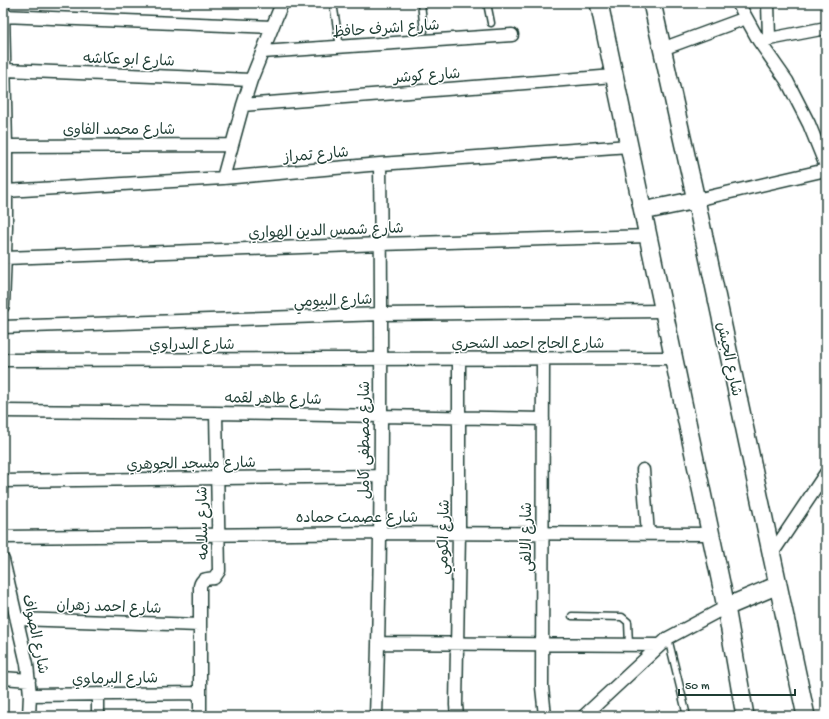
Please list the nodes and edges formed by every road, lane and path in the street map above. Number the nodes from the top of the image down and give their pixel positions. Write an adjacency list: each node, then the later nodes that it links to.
1 (282, 3): 13 (street)
2 (333, 3): 18 (lane)
3 (421, 3): 15 (lane)
4 (487, 3): 12 (lane)
5 (599, 3): 22 (main road)
6 (652, 3): 19 (main road, شارع الجيش)
7 (738, 3): 11 (street)
8 (768, 3): 17 (street)
9 (3, 11): 10 (street)
10 (3, 16): 13 (street); 21 (street)
11 (746, 18): 17 (street); 19 (street)
12 (491, 23)
13 (272, 27): 20 (street)
14 (826, 28): 17 (street)
15 (424, 31)
16 (512, 35): 20 (street, شارع اشرف حافظ)
17 (764, 40): 29 (street)
18 (340, 41)
19 (662, 48): 33 (main road, شارع الجيش)
20 (262, 52): 23 (street)
21 (4, 66): 23 (street, شارع ابو عكاشه); 27 (street)
22 (614, 76): 24 (street, شارع كوشر); 26 (main road)
23 (251, 80): 24 (street)
24 (243, 105): 25 (street)
25 (232, 145): 27 (street, شارع محمد الفاوى); 31 (street)
26 (629, 146): 28 (street, شارع تمراز); 34 (main road)
27 (5, 147): 32 (street)
28 (380, 164): 31 (street, شارع تمراز); 37 (street, شارع مصطفى كامل)
29 (826, 166)
30 (826, 170): 33 (street)
31 (223, 178): 32 (street, شارع تمراز)
32 (6, 191): 35 (street)
33 (696, 200): 34 (main road); 66 (main road, شارع الجيش)
34 (643, 211): 36 (main road)
35 (4, 227): 38 (street)
36 (649, 236): 37 (street, شارع شمس الدين الهواري); 41 (main road)
37 (381, 244): 38 (street, شارع شمس الدين الهواري); 42 (street, شارع مصطفى كامل)
38 (5, 258): 39 (street)
39 (3, 300): 40 (street)
40 (3, 306)
41 (664, 311): 42 (street, شارع البيومي); 44 (main road)
42 (382, 314): 43 (street, شارع البيومي); 45 (street, شارع مصطفى كامل)
43 (3, 327)
44 (674, 358): 47 (street, شارع الحاج احمد الشحري); 64 (main road)
45 (381, 359): 46 (street, شارع الحاج احمد الشحري); 48 (street, شارع البدراوي); 51 (street, شارع مصطفى كامل)
46 (459, 359): 47 (street, شارع الحاج احمد الشحري); 52 (street, شارع الكومي)
47 (543, 359): 53 (street, شارع الالفى)
48 (3, 360)
49 (3, 411): 50 (street, شارع طاهر لقمه)
50 (216, 413): 51 (street, شارع طاهر لقمه); 57 (street, شارع سلامه)
51 (380, 416): 52 (street, شارع طاهر لقمه); 56 (street, شارع مصطفى كامل)
52 (459, 418): 53 (street, شارع طاهر لقمه); 60 (street, شارع الكومي)
53 (543, 419): 62 (street, شارع الالفى)
54 (643, 470): 63 (street)
55 (826, 472): 66 (street)
56 (380, 476): 57 (street, شارع مسجد الجوهري); 59 (street, شارع مصطفى كامل)
57 (217, 478): 58 (street, شارع مسجد الجوهري); 61 (street, شارع سلامه)
58 (3, 481)
59 (380, 533): 60 (street, شارع عصمت حماده); 61 (street, شارع عصمت حماده); 74 (street, شارع مصطفى كامل)
60 (459, 533): 62 (street, شارع عصمت حماده); 75 (street, شارع الكومي)
61 (218, 534): 65 (street, شارع عصمت حماده); 72 (street, شارع سلامه)
62 (542, 534): 63 (street, شارع عصمت حماده); 76 (street, شارع الالفى)
63 (648, 534): 64 (street, شارع عصمت حماده)
64 (711, 534): 69 (main road)
65 (3, 537)
66 (772, 555): 68 (main road, شارع الجيش)
67 (3, 560): 70 (street, شارع الصواف)
68 (778, 585): 69 (main road); 92 (main road, شارع الجيش)
69 (726, 607): 73 (street); 91 (main road)
70 (12, 612): 72 (street, شارع احمد زهران); 79 (street, شارع الصواف)
71 (572, 616): 77 (lane)
72 (200, 625): 80 (street, شارع سلامه)
73 (664, 642): 77 (street); 89 (street); 90 (lane)
74 (378, 643): 75 (street); 86 (street, شارع مصطفى كامل)
75 (457, 644): 76 (street); 87 (street, شارع الكومي)
76 (542, 644): 77 (street); 88 (street, شارع الالفى)
77 (629, 645)
78 (3, 678): 79 (street)
79 (29, 680): 82 (street, شارع الصواف)
80 (200, 693): 81 (street, شارع البرماوي); 85 (street, شارع سلامه)
81 (98, 694): 82 (street, شارع البرماوي); 84 (street)
82 (30, 695): 83 (street, شارع الصواف)
83 (29, 716)
84 (98, 716)
85 (200, 716)
86 (376, 716)
87 (457, 716)
88 (545, 716)
89 (584, 716)
90 (687, 716)
91 (745, 716)
92 (806, 716)

